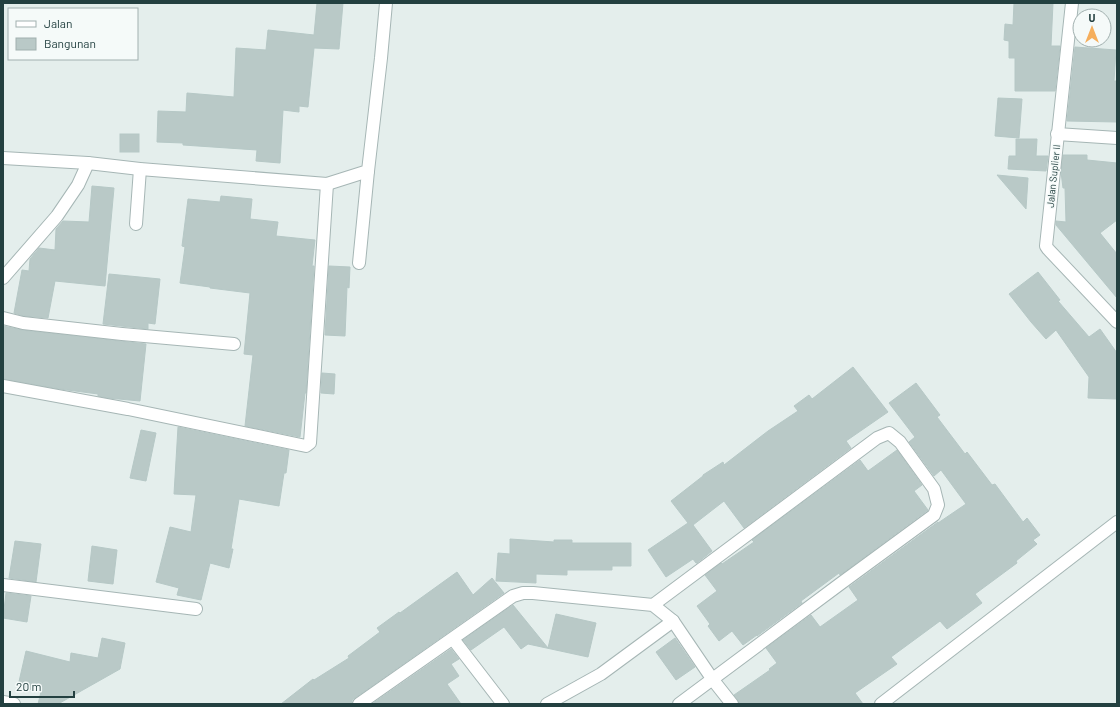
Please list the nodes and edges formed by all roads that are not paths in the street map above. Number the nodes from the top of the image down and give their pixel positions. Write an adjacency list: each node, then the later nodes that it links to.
1 (386, 3): 8 (street)
2 (1072, 3): 3 (street, Jalan Suplier II)
3 (1057, 134): 4 (street); 14 (street, Jalan Suplier II)
4 (1117, 138)
5 (3, 158): 6 (street)
6 (88, 163): 7 (street); 12 (street)
7 (140, 169): 9 (street); 10 (street)
8 (368, 171): 9 (street); 11 (street)
9 (327, 184): 16 (street)
10 (136, 224)
11 (360, 263)
12 (3, 278)
13 (3, 318): 15 (street)
14 (1117, 322)
15 (234, 344)
16 (3, 386)
17 (1117, 522): 31 (street)
18 (3, 585): 20 (street)
19 (653, 605): 21 (street); 22 (street); 23 (street)
20 (196, 608)
21 (673, 621): 23 (street); 28 (street)
22 (453, 639): 26 (street); 27 (street)
23 (713, 680): 29 (street); 30 (street)
24 (3, 702): 25 (street)
25 (14, 704)
26 (359, 704)
27 (503, 704)
28 (547, 704)
29 (679, 704)
30 (732, 704)
31 (881, 704)

